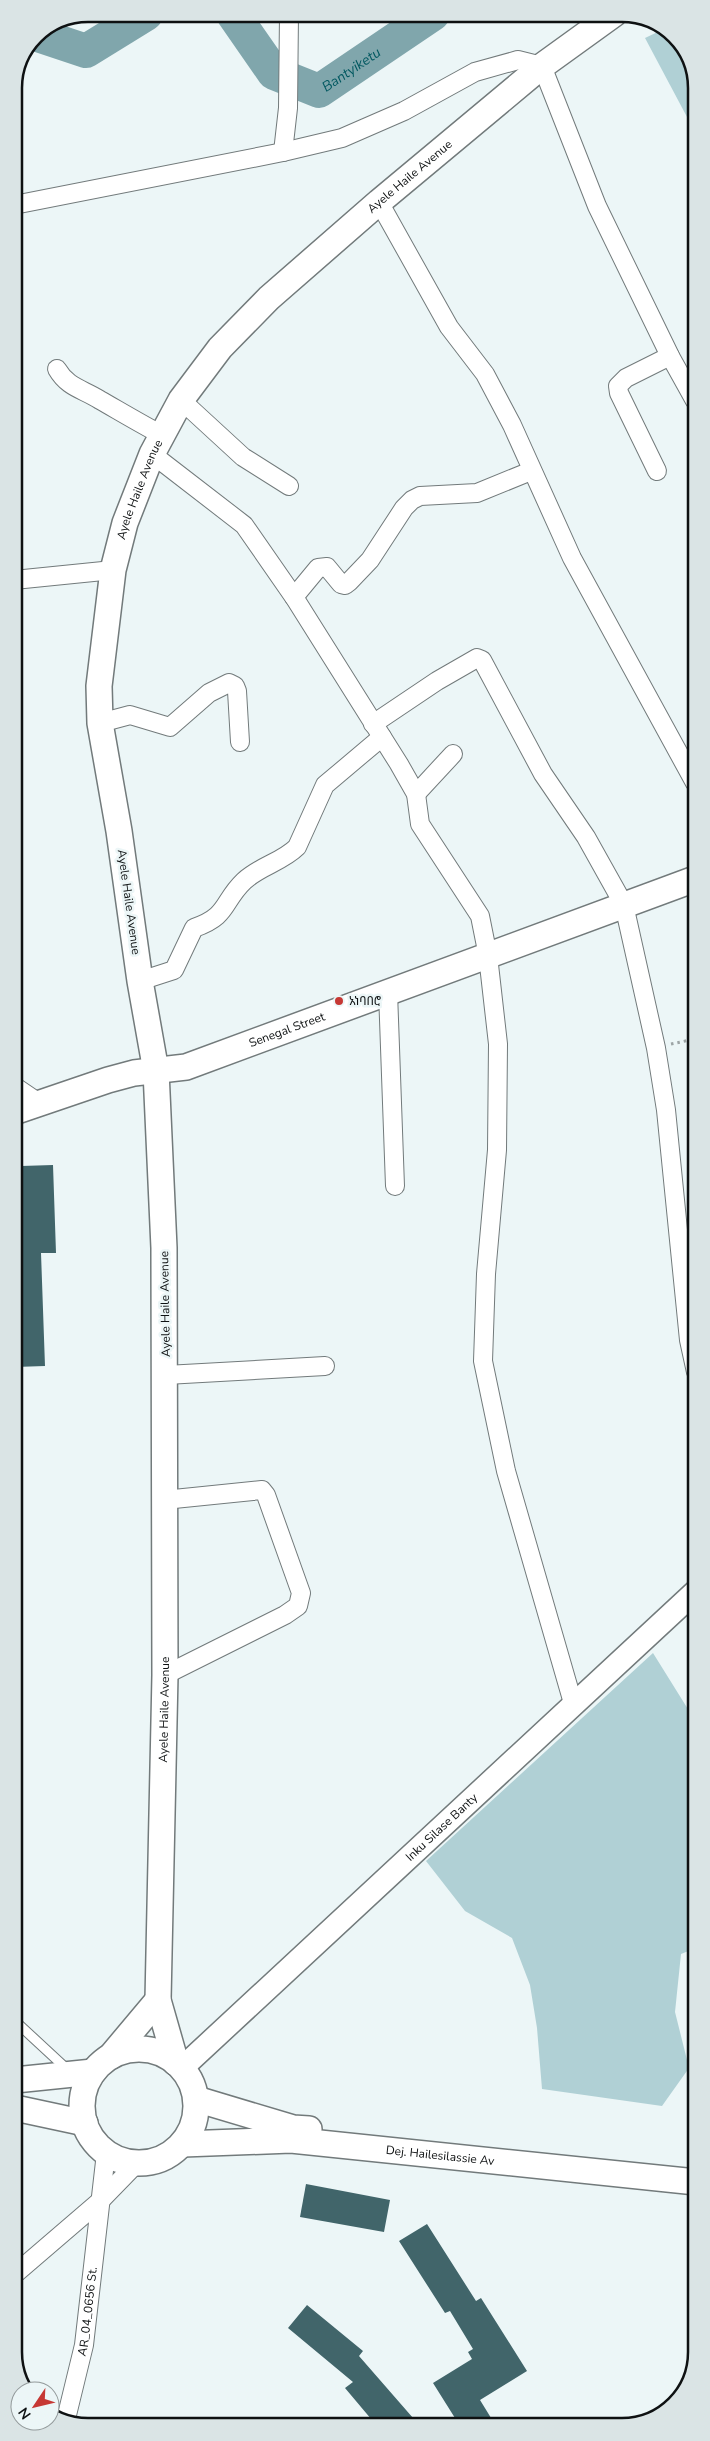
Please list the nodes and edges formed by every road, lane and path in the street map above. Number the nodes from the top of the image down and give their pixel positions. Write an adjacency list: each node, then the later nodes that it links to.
1 (289, 22): 4 (street)
2 (602, 23): 3 (main road, Ayele Haile Avenue)
3 (542, 66): 4 (street); 5 (main road, Ayele Haile Avenue); 7 (street)
4 (283, 152): 6 (street)
5 (379, 202): 10 (main road, Ayele Haile Avenue); 12 (street)
6 (22, 203)
7 (670, 356): 9 (street); 13 (street)
8 (57, 369): 11 (street)
9 (688, 388)
10 (181, 400): 11 (main road, Ayele Haile Avenue); 14 (street)
11 (157, 444): 15 (main road, Ayele Haile Avenue); 17 (street)
12 (531, 471): 17 (street); 22 (street)
13 (657, 471)
14 (289, 486)
15 (114, 570): 16 (street); 18 (main road, Ayele Haile Avenue)
16 (22, 583)
17 (294, 598): 19 (street)
18 (100, 724): 20 (street); 27 (main road, Ayele Haile Avenue)
19 (378, 731): 23 (street); 25 (street); 27 (street)
20 (240, 742)
21 (453, 754): 23 (street)
22 (688, 770)
23 (416, 794): 26 (street)
24 (688, 882): 25 (main road, Senegal Street)
25 (624, 905): 26 (main road, Senegal Street); 30 (street)
26 (488, 956): 28 (main road, Senegal Street); 42 (street)
27 (140, 981): 31 (main road, Ayele Haile Avenue)
28 (388, 992): 31 (main road, Senegal Street); 35 (street)
29 (688, 1041): 30 (path)
30 (656, 1048): 36 (street)
31 (156, 1071): 33 (main road, Senegal Street); 38 (main road, Ayele Haile Avenue)
32 (22, 1091): 33 (street)
33 (39, 1103): 34 (main road, Senegal Street)
34 (22, 1109)
35 (395, 1186)
36 (688, 1321)
37 (325, 1366): 38 (street)
38 (166, 1375): 39 (main road, Ayele Haile Avenue)
39 (164, 1500): 41 (main road, Ayele Haile Avenue); 41 (street)
40 (688, 1598): 42 (street, Inku Silase Banty)
41 (165, 1675): 43 (main road, Ayele Haile Avenue)
42 (573, 1703): 45 (street, Inku Silase Banty)
43 (158, 2000): 45 (main road, Ayele Haile Avenue); 46 (main road)
44 (22, 2025): 46 (lane)
45 (181, 2065): 46 (main road); 48 (main road)
46 (92, 2068): 47 (main road); 50 (main road)
47 (22, 2079)
48 (196, 2099): 51 (main road); 54 (main road, Dej. Hailesilassie Av)
49 (22, 2110): 50 (main road)
50 (85, 2123): 52 (main road)
51 (183, 2144): 53 (main road); 55 (main road, Dej. Hailesilassie Av)
52 (106, 2152): 53 (main road); 56 (street, AR_04_0656 St.)
53 (136, 2164): 56 (street)
54 (688, 2165)
55 (688, 2181)
56 (100, 2201): 57 (street); 58 (street, AR_04_0656 St.)
57 (22, 2268)
58 (67, 2414)

